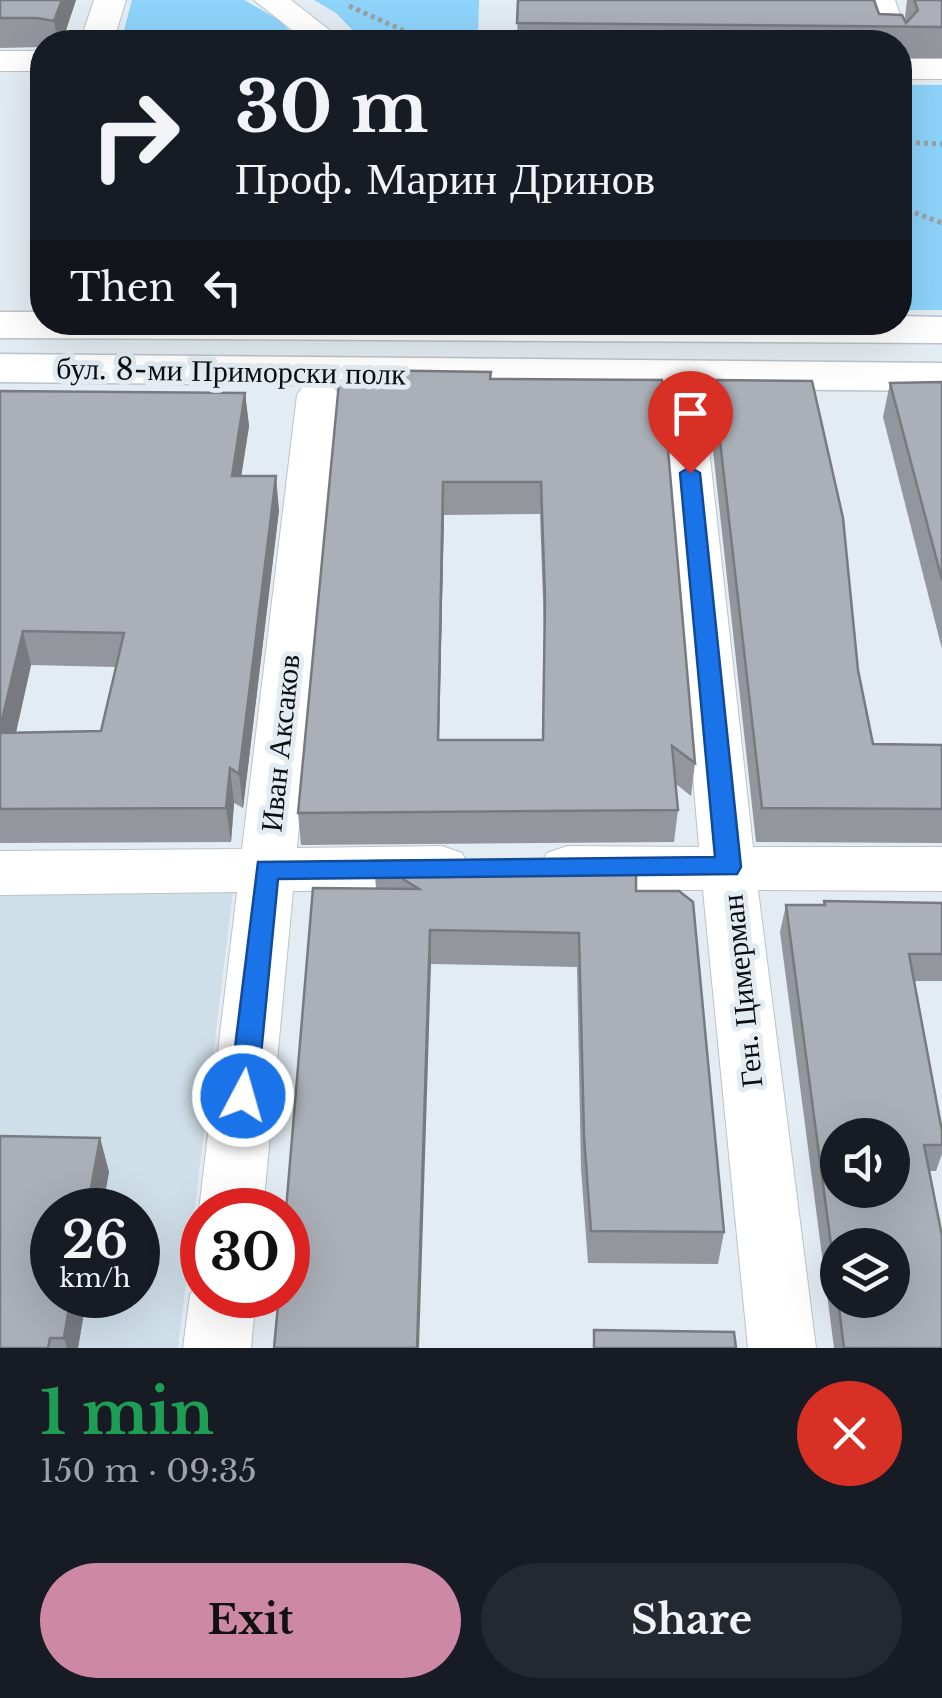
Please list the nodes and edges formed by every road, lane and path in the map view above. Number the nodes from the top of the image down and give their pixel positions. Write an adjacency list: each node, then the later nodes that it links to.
1 (110, 0): 5 (street)
2 (270, 0): 6 (street)
3 (336, 0): 7 (path)
4 (879, 0): 8 (street)
5 (101, 30)
6 (311, 30)
7 (402, 30)
8 (888, 30)
9 (0, 61): 10 (street)
10 (30, 61)
11 (912, 69): 12 (street)
12 (942, 69)
13 (912, 143): 14 (path)
14 (942, 144)
15 (912, 211): 16 (path)
16 (942, 223)
17 (0, 325): 18 (main road, бул. 8-ми Приморски полк)
18 (30, 325)
19 (912, 330): 20 (main road, бул. 8-ми Приморски полк)
20 (942, 330)
21 (0, 368): 22 (main road, бул. 8-ми Приморски полк)
22 (942, 377)
23 (318, 394): 26 (street, Иван Аксаков)
24 (682, 394): 25 (street, Ген. Цимерман)
25 (728, 867): 26 (street); 27 (street); 32 (street, Ген. Цимерман)
26 (266, 869): 28 (street); 29 (street, Иван Аксаков)
27 (942, 870)
28 (0, 873)
29 (233, 1188)
30 (220, 1318): 31 (street)
31 (217, 1348)
32 (782, 1348)

